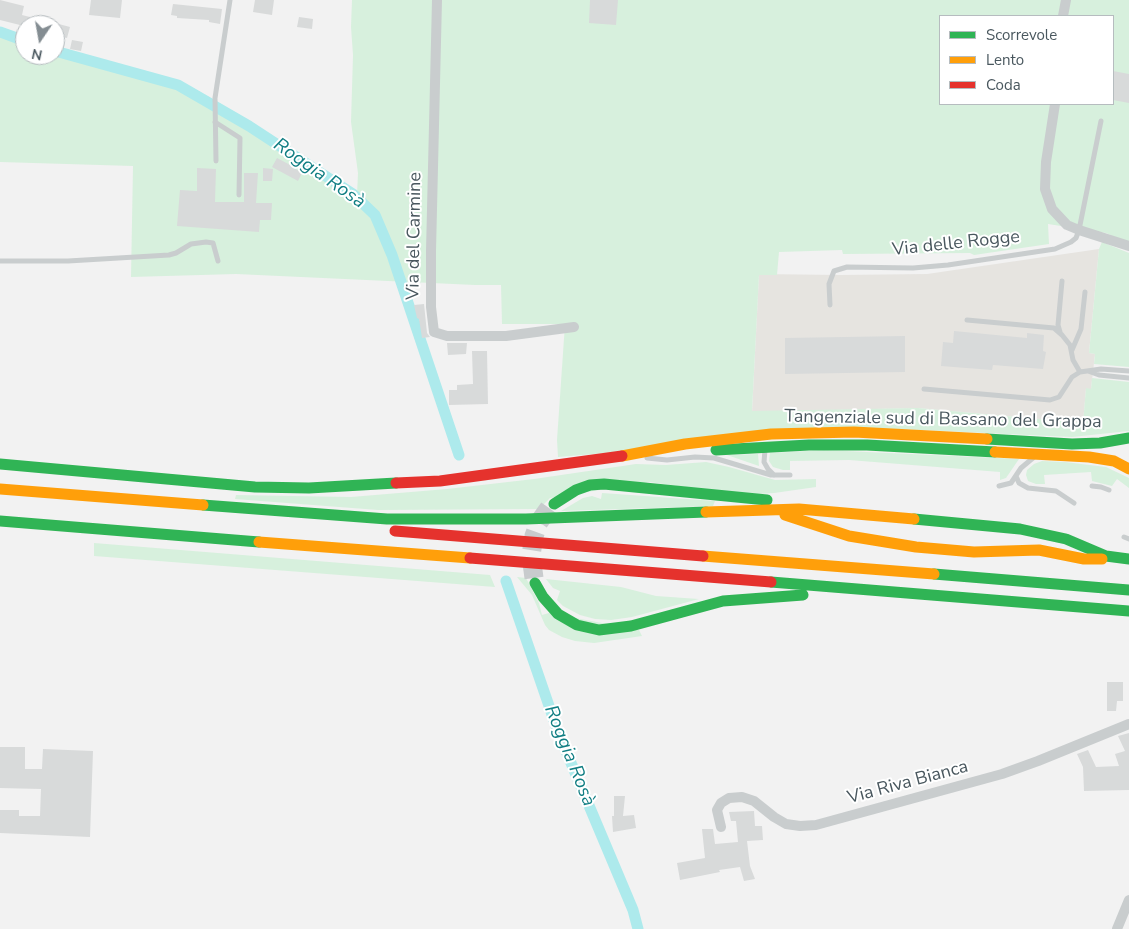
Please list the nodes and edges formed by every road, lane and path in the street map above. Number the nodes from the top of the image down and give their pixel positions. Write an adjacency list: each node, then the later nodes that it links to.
1 (230, 0): 6 (lane)
2 (438, 0): 18 (street, Via del Carmine)
3 (1066, 0): 4 (street)
4 (1063, 15)
5 (1055, 105): 10 (street)
6 (215, 122): 8 (lane); 9 (lane)
7 (1101, 122): 10 (lane)
8 (216, 161)
9 (239, 195)
10 (1079, 230): 11 (street); 16 (lane, Via delle Rogge)
11 (1129, 246)
12 (218, 261): 13 (lane)
13 (0, 262)
14 (1062, 281): 19 (lane)
15 (1085, 292): 20 (lane)
16 (830, 305)
17 (967, 320): 19 (lane)
18 (574, 327)
19 (1060, 333): 20 (lane)
20 (1072, 350): 23 (lane)
21 (1087, 371): 22 (lane); 23 (lane); 24 (lane)
22 (1129, 371)
23 (1080, 372): 25 (lane)
24 (1129, 378)
25 (924, 389)
26 (1129, 438): 27 (main road, Tangenziale sud di Bassano del Grappa)
27 (1014, 441): 28 (lane); 29 (main road, Tangenziale sud di Bassano del Grappa)
28 (767, 447): 29 (main road, Tangenziale sud di Bassano del Grappa); 30 (main road, Tangenziale sud di Bassano del Grappa); 34 (lane)
29 (638, 454): 31 (main road, Tangenziale sud di Bassano del Grappa)
30 (1040, 455): 33 (main road, Tangenziale sud di Bassano del Grappa); 36 (lane)
31 (624, 456): 32 (main road, Tangenziale sud di Bassano del Grappa); 34 (lane)
32 (0, 464)
33 (1129, 469)
34 (774, 475): 35 (lane)
35 (790, 475)
36 (1016, 476): 37 (lane); 42 (lane)
37 (999, 486)
38 (1092, 486): 40 (lane)
39 (0, 489): 45 (main road)
40 (1109, 490)
41 (0, 498): 49 (main road)
42 (1074, 503)
43 (554, 504): 44 (main road)
44 (799, 509): 45 (main road); 47 (main road)
45 (768, 510): 47 (main road)
46 (0, 521): 50 (main road)
47 (1124, 558)
48 (536, 582): 50 (main road)
49 (1129, 590)
50 (928, 595): 51 (main road)
51 (1129, 611)
52 (1129, 724): 53 (street, Via Riva Bianca)
53 (721, 828)
54 (1129, 900): 55 (street)
55 (1117, 929)

